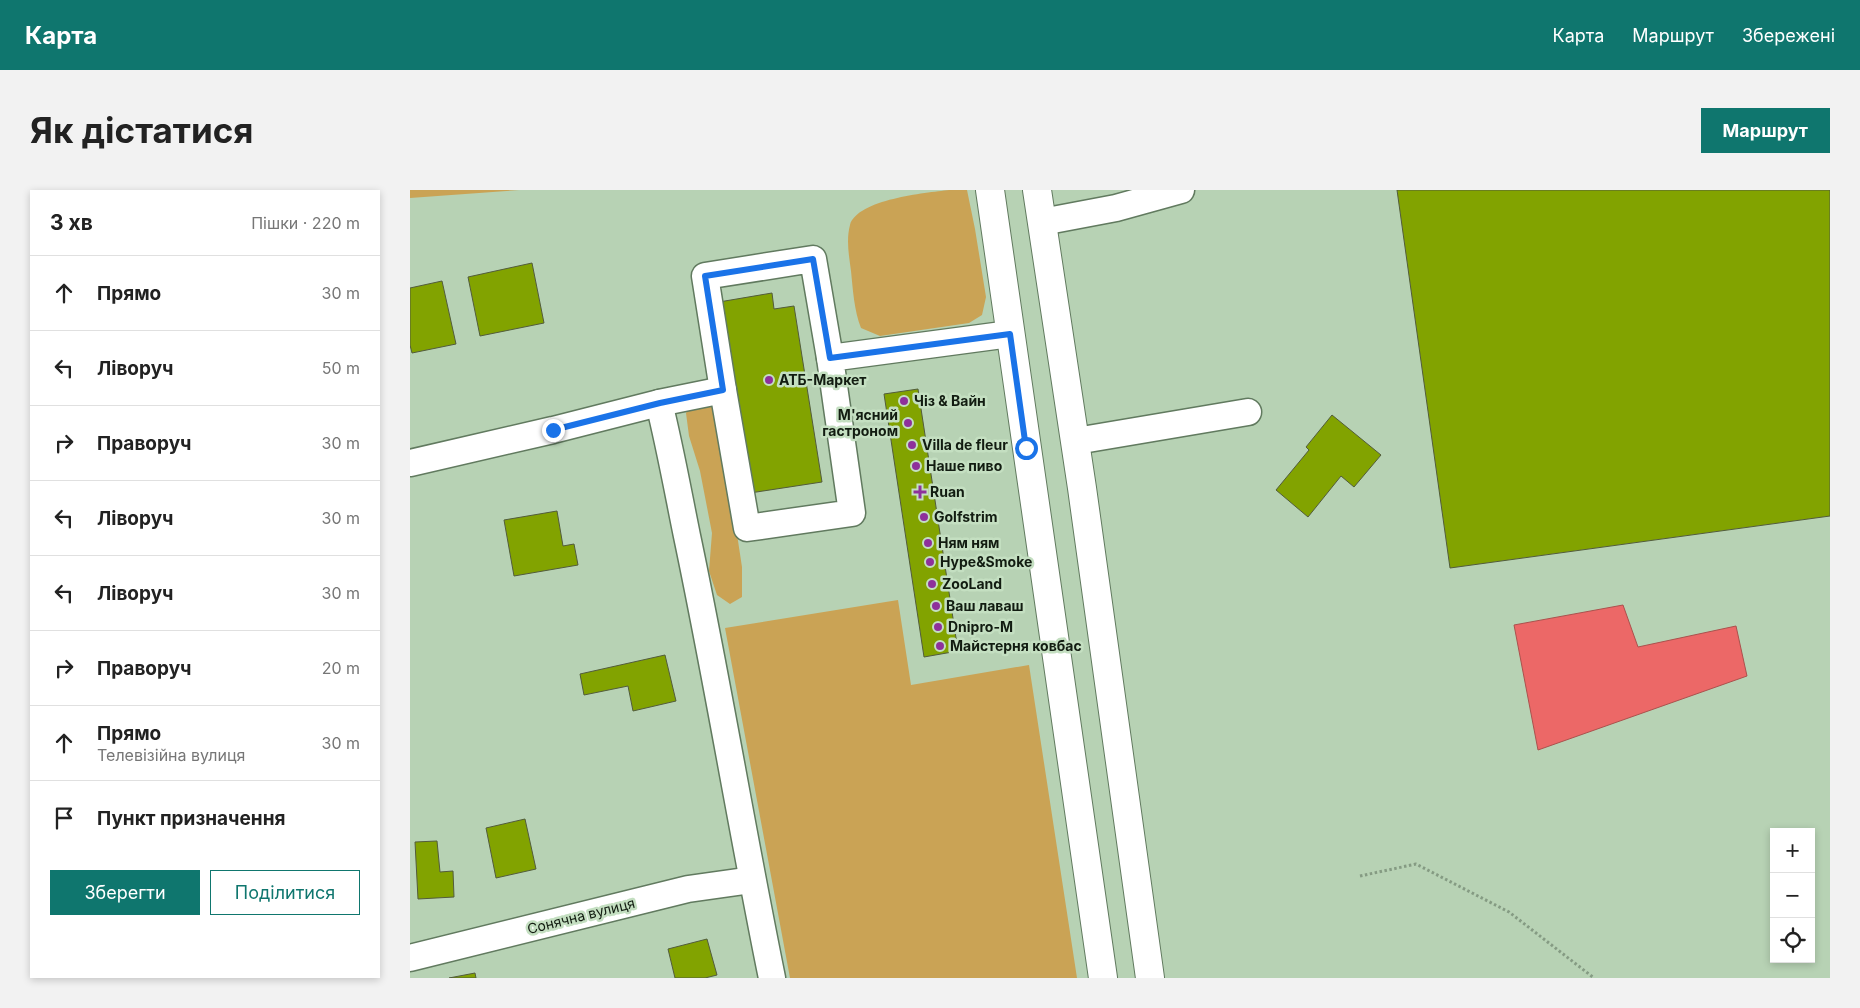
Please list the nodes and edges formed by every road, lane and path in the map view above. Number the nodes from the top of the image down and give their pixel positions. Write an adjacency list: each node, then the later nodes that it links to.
1 (990, 190): 5 (main road)
2 (1037, 190): 4 (main road)
3 (1182, 190): 4 (street)
4 (1042, 222): 10 (main road)
5 (1010, 334): 6 (street); 16 (main road)
6 (830, 358): 7 (street); 7 (street)
7 (723, 390): 8 (street)
8 (660, 403): 11 (street); 13 (street)
9 (1248, 412): 10 (street)
10 (1076, 441): 17 (main road)
11 (410, 463)
12 (1360, 876): 18 (path)
13 (752, 880): 14 (street, Сонячна вулиця); 15 (street)
14 (410, 958)
15 (772, 978)
16 (1103, 978)
17 (1150, 978)
18 (1594, 978)

